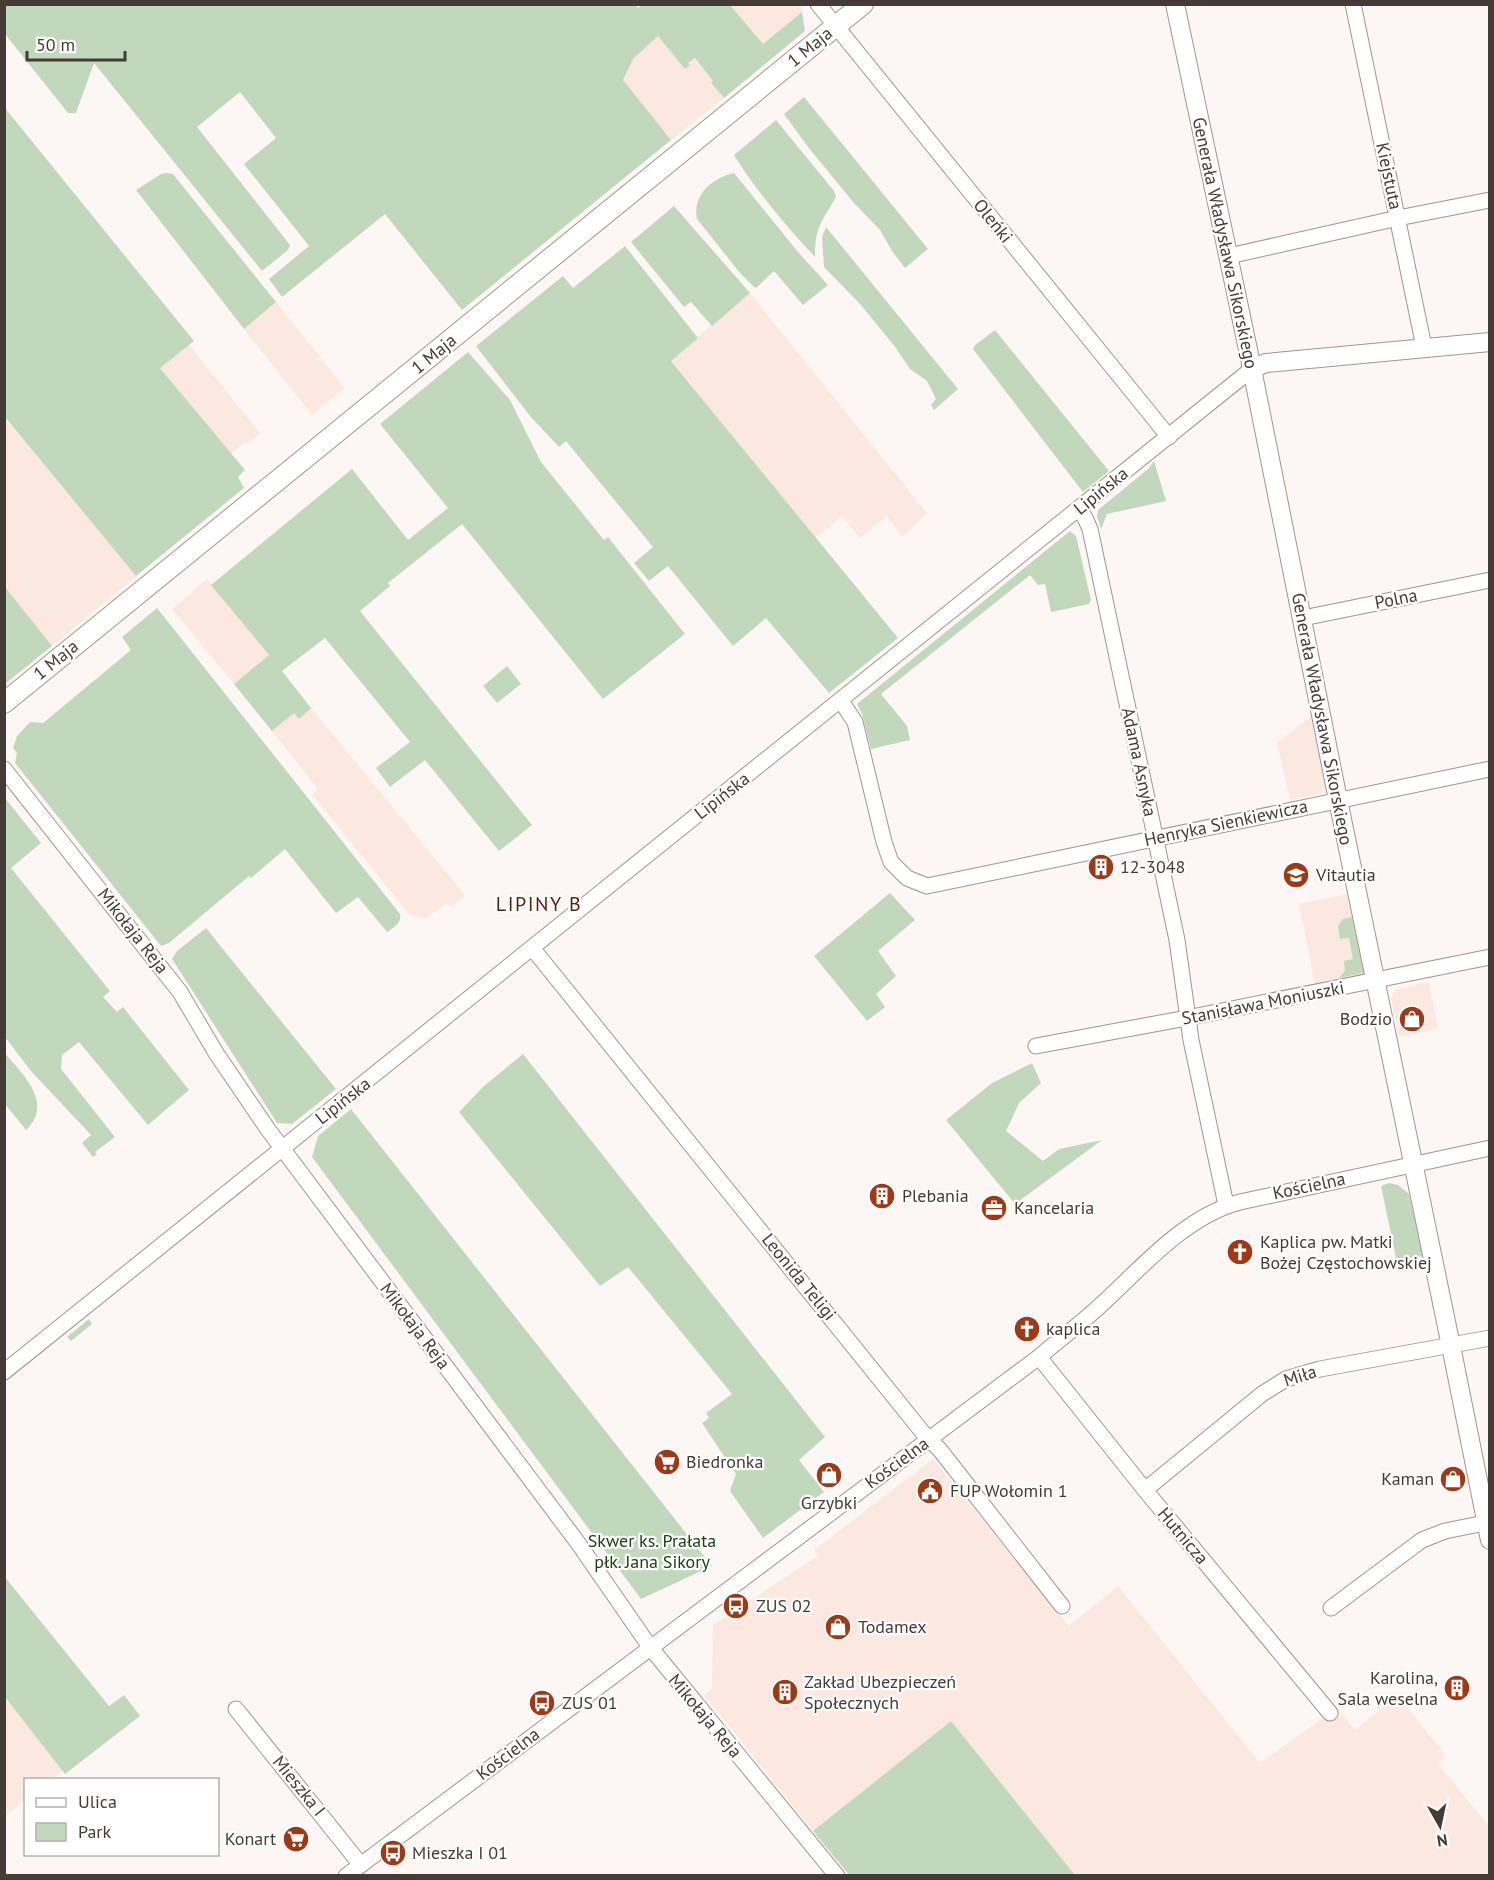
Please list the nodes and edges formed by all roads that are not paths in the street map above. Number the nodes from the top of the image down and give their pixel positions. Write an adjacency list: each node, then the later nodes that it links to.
1 (818, 4): 5 (street, Oleńki)
2 (862, 4): 5 (main road, 1 Maja)
3 (1175, 4): 8 (street, Generała Władysława Sikorskiego)
4 (1353, 4): 7 (street, Kiejstuta)
5 (836, 26): 12 (street, Oleńki); 17 (main road, 1 Maja)
6 (1490, 200): 7 (street)
7 (1398, 218): 8 (street); 10 (street, Kiejstuta)
8 (1229, 256): 11 (street, Generała Władysława Sikorskiego)
9 (1490, 342): 10 (street, Lipińska)
10 (1424, 347): 11 (street, Lipińska)
11 (1252, 369): 12 (street, Lipińska); 15 (street, Generała Władysława Sikorskiego)
12 (1169, 437): 13 (street, Lipińska)
13 (1078, 509): 16 (street, Lipińska); 21 (street, Adama Asnyka)
14 (1490, 580): 15 (street, Polna)
15 (1302, 618): 20 (street, Generała Władysława Sikorskiego)
16 (841, 700): 21 (street, Henryka Sienkiewicza); 22 (street, Lipińska)
17 (4, 703)
18 (4, 769): 28 (street, Mikołaja Reja)
19 (1490, 769): 20 (street, Henryka Sienkiewicza)
20 (1338, 800): 21 (street, Henryka Sienkiewicza); 24 (street, Generała Władysława Sikorskiego)
21 (1155, 837): 25 (street, Adama Asnyka)
22 (533, 949): 28 (street, Lipińska); 35 (street, Leonida Teligi)
23 (1490, 957): 24 (street, Stanisława Moniuszki)
24 (1376, 981): 25 (street, Stanisława Moniuszki); 29 (street, Generała Władysława Sikorskiego)
25 (1187, 1018): 26 (street, Stanisława Moniuszki); 30 (street, Adama Asnyka)
26 (1036, 1046)
27 (1490, 1148): 29 (street, Kościelna)
28 (282, 1149): 34 (street, Lipińska); 40 (street, Mikołaja Reja)
29 (1414, 1164): 30 (street, Kościelna); 32 (street, Generała Władysława Sikorskiego)
30 (1226, 1205): 33 (street, Kościelna)
31 (1490, 1338): 32 (street, Miła)
32 (1451, 1346): 36 (street, Miła); 37 (street, Generała Władysława Sikorskiego)
33 (1039, 1357): 35 (street, Kościelna); 36 (street, Hutnicza)
34 (4, 1372)
35 (929, 1439): 38 (street, Leonida Teligi); 40 (street, Kościelna)
36 (1145, 1490): 42 (street, Hutnicza)
37 (1488, 1528): 39 (street)
38 (1062, 1606)
39 (1331, 1608)
40 (650, 1647): 43 (street, Kościelna); 45 (street, Mikołaja Reja)
41 (236, 1709): 43 (street, Mieszka I)
42 (1330, 1713)
43 (361, 1865): 44 (street, Kościelna)
44 (346, 1875)
45 (837, 1875)

